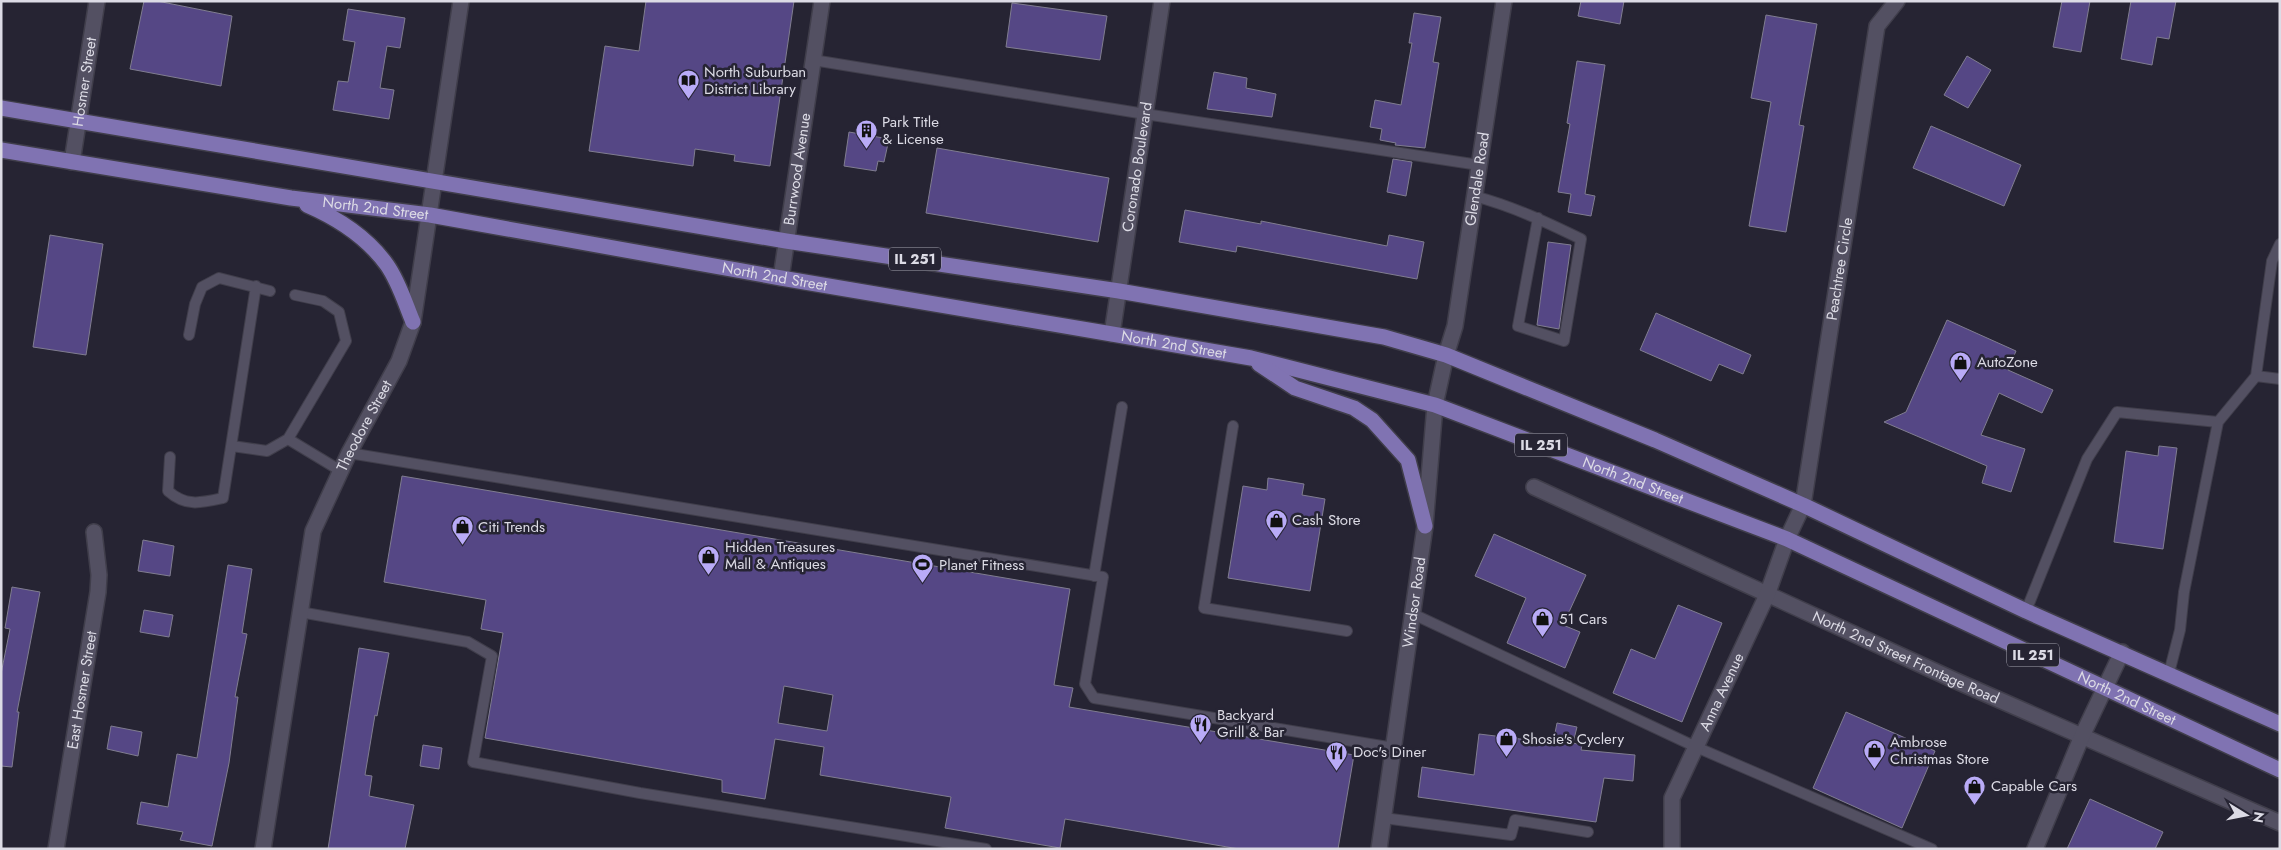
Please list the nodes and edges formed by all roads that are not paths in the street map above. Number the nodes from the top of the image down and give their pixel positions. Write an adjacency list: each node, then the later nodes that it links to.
1 (97, 1): 10 (street, Hosmer Street)
2 (461, 1): 14 (street, Theodore Street)
3 (822, 1): 7 (street, Burrwood Avenue)
4 (1162, 1): 9 (street, Coronado Boulevard)
5 (1504, 1): 13 (street, Glendale Road)
6 (1897, 1): 43 (street, Peachtree Circle)
7 (813, 60): 9 (lane); 19 (street, Burrwood Avenue)
8 (1, 108): 10 (main road, IL 251)
9 (1145, 114): 13 (lane); 24 (street, Coronado Boulevard)
10 (78, 121): 12 (street, Hosmer Street); 14 (main road, IL 251)
11 (1, 150): 12 (main road, North 2nd Street / IL 251)
12 (72, 162): 16 (main road, North 2nd Street / IL 251)
13 (1479, 165): 15 (street, Glendale Road)
14 (434, 180): 17 (street, Theodore Street); 19 (main road, IL 251)
15 (1474, 196): 18 (lane); 29 (street, Glendale Road)
16 (291, 198): 17 (main road, North 2nd Street / IL 251); 26 (main road)
17 (430, 214): 21 (main road, North 2nd Street / IL 251); 26 (street, Theodore Street)
18 (1538, 218): 18 (lane)
19 (786, 241): 21 (street, Burrwood Avenue); 24 (main road, IL 251)
20 (2280, 244): 31 (lane)
21 (781, 278): 27 (main road, North 2nd Street / IL 251)
22 (256, 286): 23 (lane); 28 (lane); 38 (lane)
23 (270, 291)
24 (1119, 291): 27 (street, Coronado Boulevard); 29 (main road, IL 251)
25 (295, 295): 37 (lane)
26 (413, 322): 39 (street, Theodore Street)
27 (1112, 334): 30 (main road, North 2nd Street / IL 251)
28 (189, 335)
29 (1446, 355): 33 (street, Windsor Road); 43 (main road, IL 251)
30 (1251, 358): 33 (main road, North 2nd Street / IL 251); 44 (main road)
31 (2256, 376): 32 (lane); 35 (lane)
32 (2280, 379)
33 (1435, 405): 44 (street, Windsor Road); 46 (main road, North 2nd Street / IL 251)
34 (1122, 407): 47 (lane)
35 (2218, 422): 49 (lane); 54 (lane)
36 (1233, 426): 52 (lane)
37 (288, 439): 38 (lane); 41 (lane)
38 (232, 446): 40 (lane)
39 (349, 453): 41 (street, Theodore Street); 47 (lane)
40 (170, 457)
41 (341, 471): 50 (street, Theodore Street)
42 (1534, 487): 48 (street, North 2nd Street Frontage Road)
43 (1803, 505): 46 (street, Peachtree Circle); 49 (main road, IL 251)
44 (1425, 526): 51 (street, Windsor Road)
45 (94, 532): 64 (street, East Hosmer Street)
46 (1787, 539): 48 (street, Anna Avenue); 55 (main road, North 2nd Street / IL 251)
47 (1094, 576): 59 (lane)
48 (1767, 595): 57 (street, North 2nd Street Frontage Road); 58 (street, Anna Avenue)
49 (2026, 611): 53 (main road, IL 251)
50 (300, 612): 65 (street, Theodore Street); 66 (lane)
51 (1413, 614): 58 (lane); 59 (street, Windsor Road)
52 (1347, 631)
53 (2122, 652): 54 (main road, IL 251); 55 (street)
54 (2170, 674): 56 (main road, IL 251)
55 (2104, 689): 57 (street); 60 (main road, North 2nd Street / IL 251)
56 (2280, 724)
57 (2082, 736): 62 (street, North 2nd Street Frontage Road); 70 (street)
58 (1696, 747): 68 (street, Anna Avenue); 69 (lane)
59 (1394, 748): 61 (street, Windsor Road)
60 (2280, 770)
61 (1384, 818): 63 (lane); 67 (street, Windsor Road)
62 (2280, 824)
63 (1588, 832)
64 (56, 849)
65 (263, 849)
66 (986, 849)
67 (1379, 849)
68 (1672, 849)
69 (1932, 849)
70 (2035, 849)

